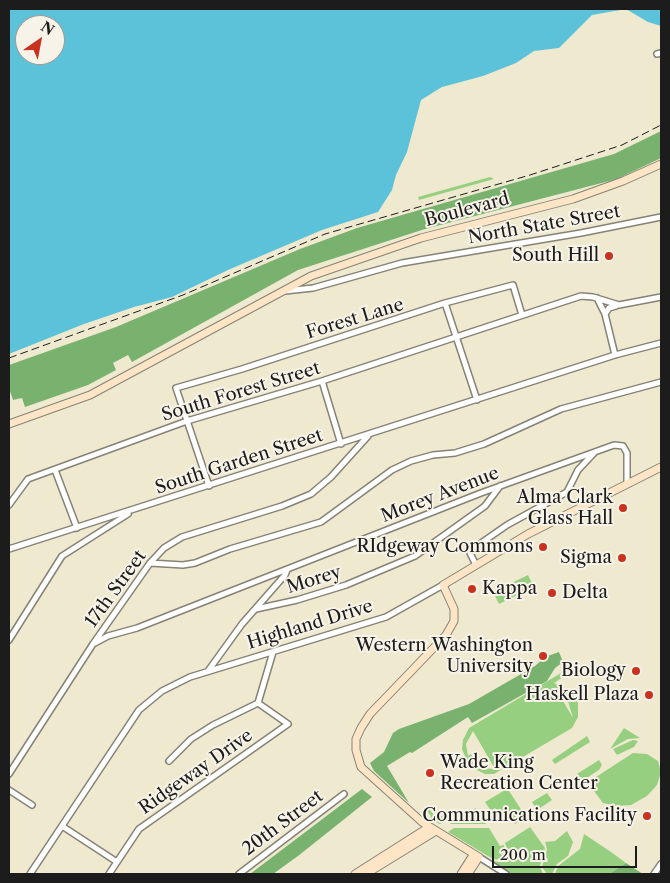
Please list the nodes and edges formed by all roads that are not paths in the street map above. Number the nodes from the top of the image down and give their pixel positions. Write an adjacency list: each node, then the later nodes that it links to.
1 (661, 164): 3 (main road, Boulevard)
2 (661, 218): 3 (street, North State Street)
3 (282, 291): 17 (main road, Boulevard)
4 (661, 296): 7 (street)
5 (596, 298): 7 (street, South Forest Street); 8 (street); 9 (street, South Forest Street)
6 (445, 303): 9 (street, Forest Lane); 10 (street); 16 (street, Forest Lane)
7 (619, 305): 8 (street)
8 (606, 314): 12 (street)
9 (522, 315): 10 (street, South Forest Street)
10 (456, 336): 13 (street, South Forest Street); 15 (street)
11 (661, 343): 12 (street, South Garden Street)
12 (615, 356): 15 (street, South Garden Street)
13 (322, 381): 16 (street, South Forest Street); 19 (street)
14 (661, 382): 30 (street)
15 (477, 400): 18 (street, South Garden Street)
16 (187, 421): 22 (street, South Forest Street); 24 (street)
17 (9, 424)
18 (370, 433): 19 (street, South Garden Street); 30 (street, 17th Street)
19 (341, 444): 24 (street, South Garden Street)
20 (596, 451): 23 (street, Morey Avenue); 25 (street, Morey Avenue); 31 (street)
21 (661, 467): 23 (main road, Highland Drive)
22 (55, 470): 26 (street, South Forest Street); 28 (street)
23 (627, 484): 31 (main road, Highland Drive)
24 (208, 486): 27 (street, South Garden Street)
25 (500, 486): 32 (street, Morey Avenue); 34 (street, Morey)
26 (9, 505)
27 (134, 510): 28 (street, South Garden Street); 35 (street)
28 (77, 528): 29 (street, South Garden Street)
29 (9, 549)
30 (150, 563): 36 (street, 17th Street)
31 (476, 566): 33 (main road, Highland Drive)
32 (288, 570): 34 (street); 36 (street, Morey Avenue)
33 (444, 585): 37 (street, Highland Drive); 46 (main road)
34 (256, 609): 38 (street)
35 (9, 640)
36 (93, 644): 41 (street, 17th Street)
37 (273, 652): 38 (street, Highland Drive); 39 (street)
38 (208, 671): 45 (street, Highland Drive)
39 (258, 703): 40 (street); 48 (street, Ridgeway Drive)
40 (169, 761)
41 (9, 774)
42 (9, 790): 44 (street)
43 (344, 794): 52 (street, 20th Street)
44 (32, 805)
45 (62, 826): 48 (street); 50 (street, Highland Drive)
46 (433, 829): 47 (main road); 53 (main road); 54 (main road)
47 (477, 856): 55 (main road); 56 (main road); 57 (street)
48 (117, 862): 51 (street, Ridgeway Drive)
49 (661, 864): 58 (street)
50 (30, 874)
51 (110, 874)
52 (239, 874)
53 (355, 874)
54 (366, 874)
55 (461, 874)
56 (468, 874)
57 (506, 874)
58 (654, 874)

